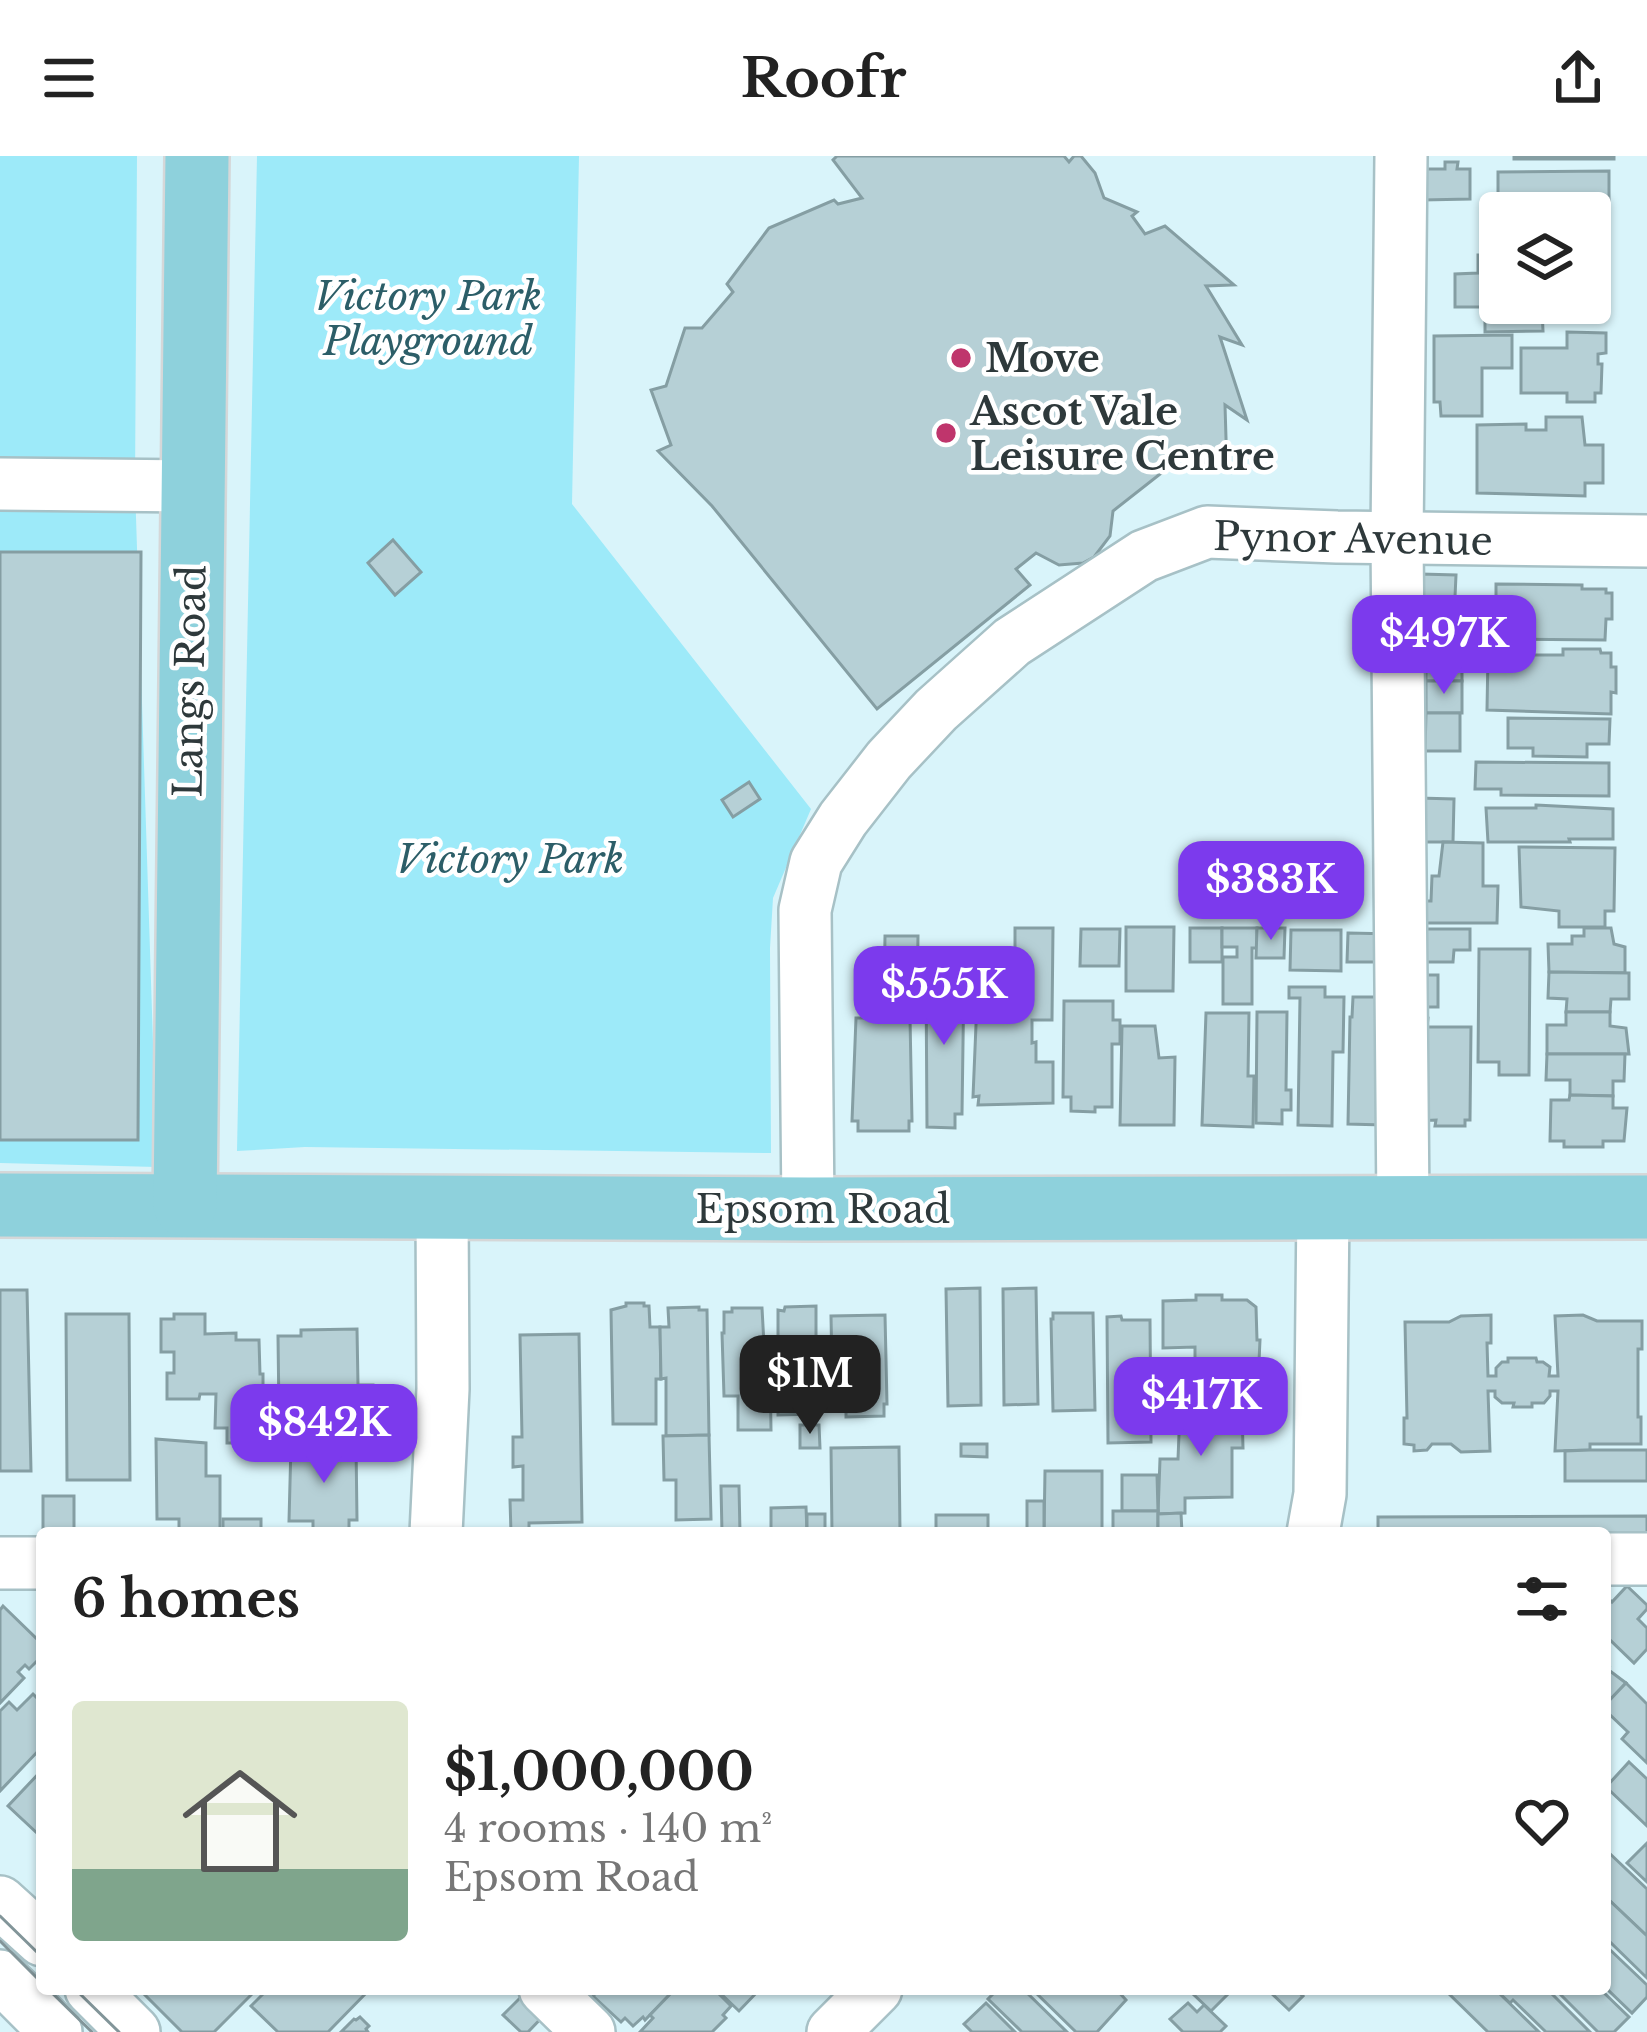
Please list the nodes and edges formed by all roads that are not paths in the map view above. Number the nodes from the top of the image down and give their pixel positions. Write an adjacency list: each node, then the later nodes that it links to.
1 (196, 156): 4 (main road, Langs Road)
2 (1401, 156): 5 (street)
3 (0, 484): 4 (street)
4 (193, 486): 8 (main road, Langs Road)
5 (1397, 538): 6 (street, Pynor Avenue); 10 (street); 13 (street, Pynor Avenue)
6 (1647, 541)
7 (0, 1204): 8 (main road, Epsom Road)
8 (185, 1205): 12 (main road, Epsom Road)
9 (1323, 1207): 10 (main road, Epsom Road); 13 (main road, Epsom Road); 15 (street)
10 (1403, 1207): 11 (main road, Epsom Road)
11 (1647, 1207)
12 (442, 1208): 13 (main road, Epsom Road); 14 (street)
13 (808, 1209)
14 (436, 1527)
15 (1314, 1527)
16 (1611, 1559): 17 (street)
17 (1647, 1559)
18 (0, 1563): 19 (street)
19 (36, 1563)
20 (0, 1901): 21 (street)
21 (36, 1935)
22 (36, 1947): 23 (street)
23 (2, 1978): 27 (street)
24 (97, 1995): 28 (street)
25 (551, 1995): 29 (street)
26 (870, 1995): 30 (street)
27 (56, 2032)
28 (134, 2032)
29 (589, 2032)
30 (833, 2032)

